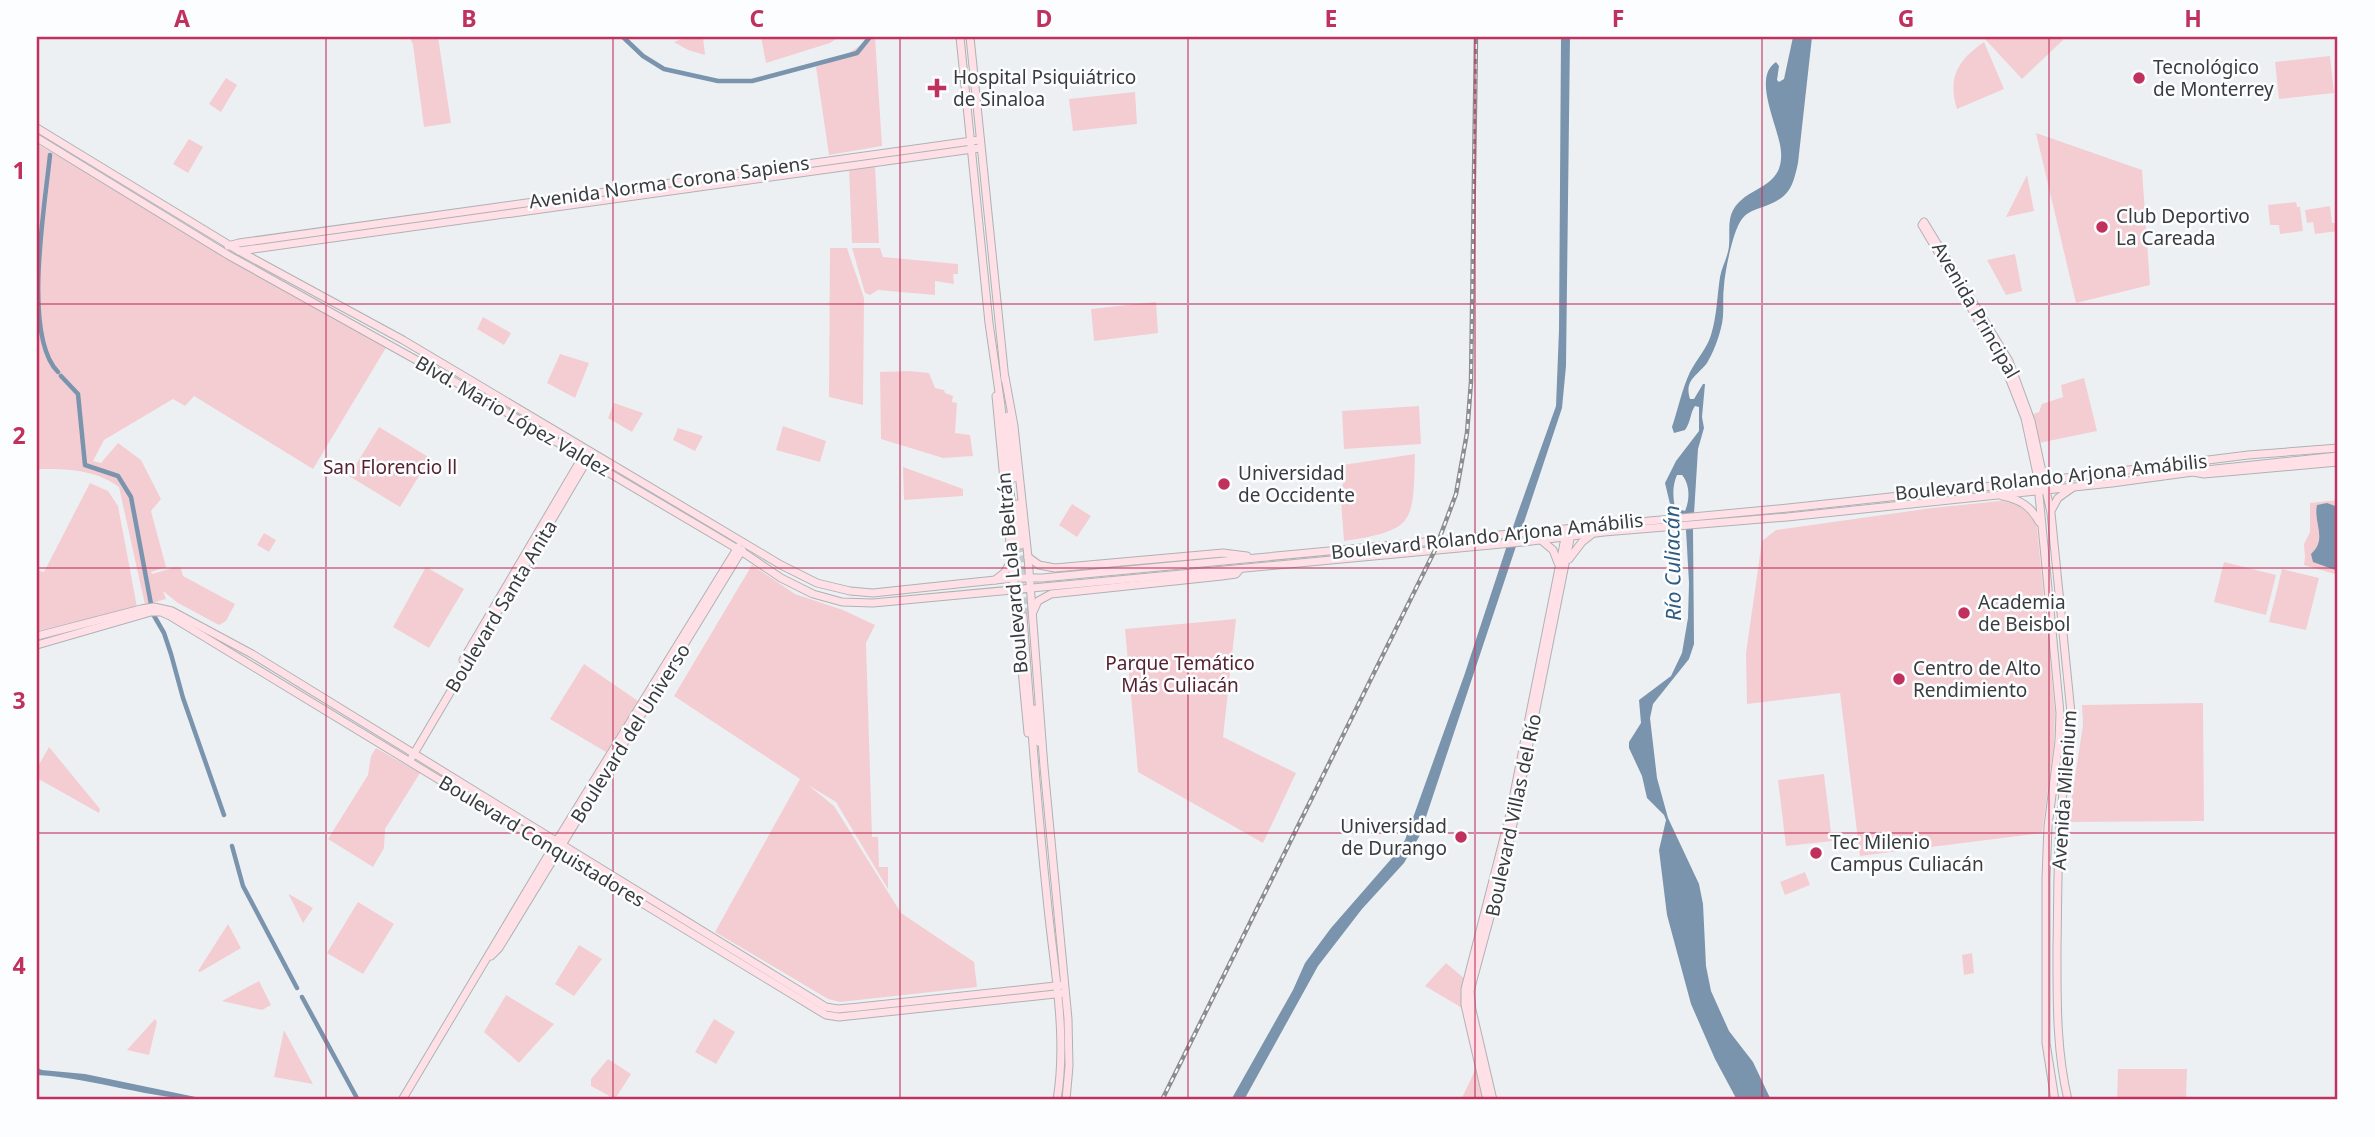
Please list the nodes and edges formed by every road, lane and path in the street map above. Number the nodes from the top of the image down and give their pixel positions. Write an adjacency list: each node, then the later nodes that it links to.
1 (960, 37): 6 (street, Boulevard Lola Beltrán)
2 (970, 37): 5 (street, Boulevard Lola Beltrán)
3 (37, 128): 9 (street, Blvd. Mario López Valdez)
4 (37, 138): 11 (street, Blvd. Mario López Valdez)
5 (980, 144): 6 (street, Avenida Norma Corona Sapiens); 33 (street, Boulevard Lola Beltrán)
6 (971, 145): 8 (street, Avenida Norma Corona Sapiens); 33 (street, Boulevard Lola Beltrán)
7 (1925, 225): 20 (street, Avenida Principal)
8 (360, 229): 9 (street); 10 (street)
9 (230, 245): 10 (street, Blvd. Mario López Valdez); 11 (street)
10 (239, 251): 11 (street); 13 (street, Blvd. Mario López Valdez)
11 (225, 253): 15 (street, Blvd. Mario López Valdez)
12 (2338, 449): 14 (street); 17 (street, Boulevard Rolando Arjona Amábilis)
13 (589, 450): 15 (street, Boulevard Santa Anita); 31 (street, Blvd. Mario López Valdez)
14 (2298, 457): 16 (street); 18 (street, Boulevard Rolando Arjona Amábilis)
15 (584, 458): 32 (street, Blvd. Mario López Valdez); 49 (street, Boulevard Santa Anita)
16 (2338, 459): 19 (street, Boulevard Rolando Arjona Amábilis)
17 (2193, 463): 18 (street); 20 (street, Boulevard Rolando Arjona Amábilis)
18 (2213, 466): 19 (street)
19 (2193, 472): 21 (street, Boulevard Rolando Arjona Amábilis)
20 (2042, 485): 21 (street, Boulevard Rolando Arjona Amábilis); 22 (street, Boulevard Rolando Arjona Amábilis); 23 (street, Boulevard Rolando Arjona Amábilis); 24 (street, Avenida Milenium); 26 (street, Avenida Milenium)
21 (2075, 486): 24 (street)
22 (1994, 494): 23 (street, Boulevard Rolando Arjona Amábilis); 26 (street)
23 (1787, 513): 25 (street, Boulevard Rolando Arjona Amábilis)
24 (2051, 513): 48 (street, Avenida Milenium)
25 (1610, 527): 27 (street, Boulevard Rolando Arjona Amábilis); 28 (street, Boulevard Rolando Arjona Amábilis)
26 (2042, 528): 47 (street, Avenida Milenium)
27 (1569, 533): 28 (street, Boulevard Rolando Arjona Amábilis); 29 (street, Boulevard Rolando Arjona Amábilis); 30 (street, Boulevard Rolando Arjona Amábilis); 36 (street, Boulevard Villas del Río)
28 (1594, 533): 36 (street)
29 (1501, 539): 30 (street, Boulevard Rolando Arjona Amábilis); 35 (street, Boulevard Rolando Arjona Amábilis); 37 (street, Boulevard Rolando Arjona Amábilis)
30 (1540, 540): 36 (street)
31 (744, 542): 32 (street, Boulevard del Universo); 39 (street, Blvd. Mario López Valdez)
32 (739, 550): 42 (street, Blvd. Mario López Valdez); 50 (street, Boulevard del Universo)
33 (1017, 550): 34 (street, Boulevard Lola Beltrán); 38 (street, Boulevard Lola Beltrán); 39 (street)
34 (1028, 557): 35 (street); 40 (street, Boulevard Lola Beltrán)
35 (1251, 557): 40 (street, Boulevard Rolando Arjona Amábilis)
36 (1562, 568): 56 (street, Boulevard Villas del Río); 57 (street, Boulevard Villas del Río)
37 (1240, 569): 40 (street, Boulevard Rolando Arjona Amábilis); 44 (street)
38 (1013, 578): 39 (street, Blvd. Mario López Valdez); 40 (street, Boulevard Rolando Arjona Amábilis); 41 (street, Boulevard Lola Beltrán)
39 (995, 580)
40 (1029, 583): 41 (street, Boulevard Rolando Arjona Amábilis); 44 (street, Boulevard Lola Beltrán)
41 (1014, 588): 42 (street, Blvd. Mario López Valdez); 43 (street, Boulevard Lola Beltrán)
42 (993, 590): 43 (street)
43 (1015, 602): 44 (street, Boulevard Lola Beltrán)
44 (1026, 616): 51 (street, Boulevard Lola Beltrán); 51 (street, Boulevard Lola Beltrán)
45 (37, 636): 49 (street, Boulevard Conquistadores)
46 (37, 645): 49 (street, Boulevard Conquistadores)
47 (2060, 713): 48 (street); 58 (street, Avenida Milenium)
48 (2071, 713): 59 (street, Avenida Milenium)
49 (409, 756): 50 (street, Boulevard Conquistadores)
50 (557, 846): 51 (street, Boulevard Conquistadores); 52 (street, Boulevard Conquistadores); 53 (street, Boulevard del Universo)
51 (1060, 985): 52 (street, Boulevard Lola Beltrán)
52 (1061, 994): 54 (street, Boulevard Lola Beltrán); 55 (street, Boulevard Lola Beltrán)
53 (402, 1099)
54 (1057, 1100)
55 (1066, 1100)
56 (1487, 1100)
57 (1493, 1100)
58 (2055, 1100)
59 (2068, 1100)

